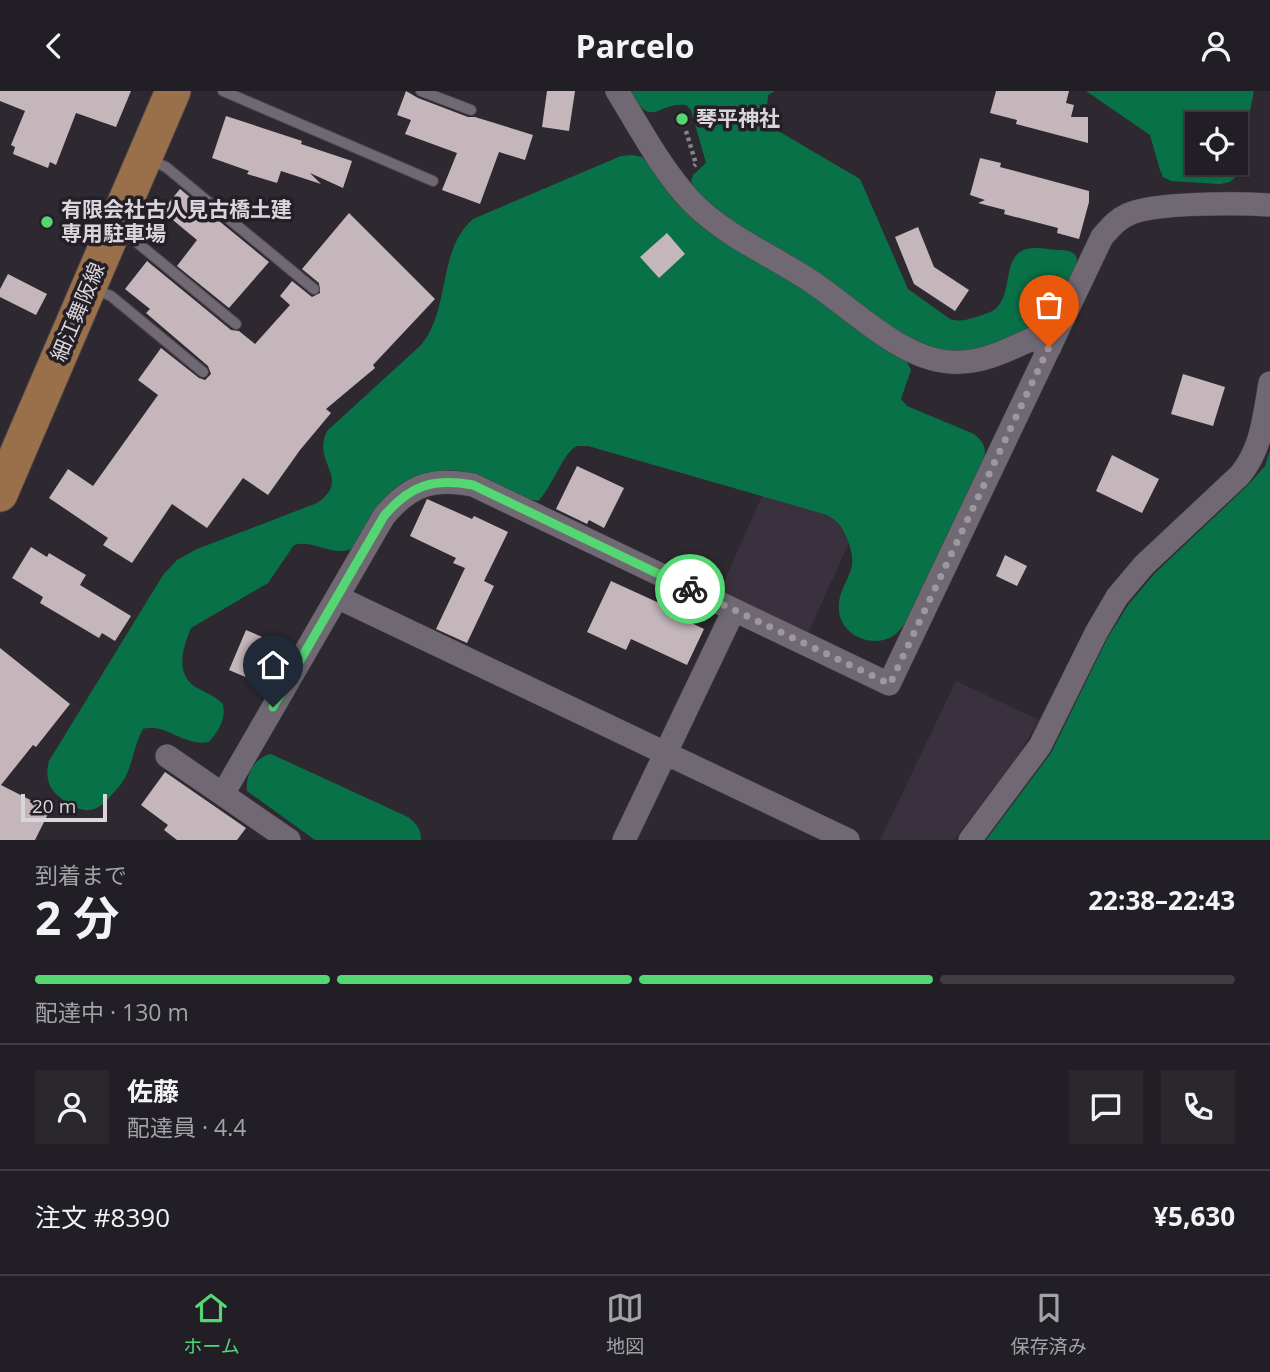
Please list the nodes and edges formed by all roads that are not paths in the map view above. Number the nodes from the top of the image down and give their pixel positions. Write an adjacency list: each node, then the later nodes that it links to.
1 (173, 91): 6 (main road, 細江舞阪線)
2 (223, 91): 7 (lane)
3 (421, 91): 5 (lane)
4 (617, 91): 13 (street)
5 (471, 110)
6 (144, 158): 9 (main road, 細江舞阪線); 11 (lane)
7 (433, 181)
8 (1270, 205): 13 (street)
9 (113, 230): 10 (main road, 細江舞阪線); 12 (lane)
10 (89, 287): 14 (lane); 16 (main road, 細江舞阪線)
11 (314, 289)
12 (236, 324)
13 (1049, 347): 18 (street)
14 (203, 372)
15 (1270, 383): 25 (street)
16 (0, 494)
17 (337, 597): 18 (street); 19 (street); 21 (street)
18 (734, 610): 19 (street)
19 (665, 754): 23 (street); 24 (street)
20 (167, 756): 21 (street)
21 (223, 794): 22 (street)
22 (289, 840)
23 (624, 840)
24 (848, 840)
25 (971, 840)

